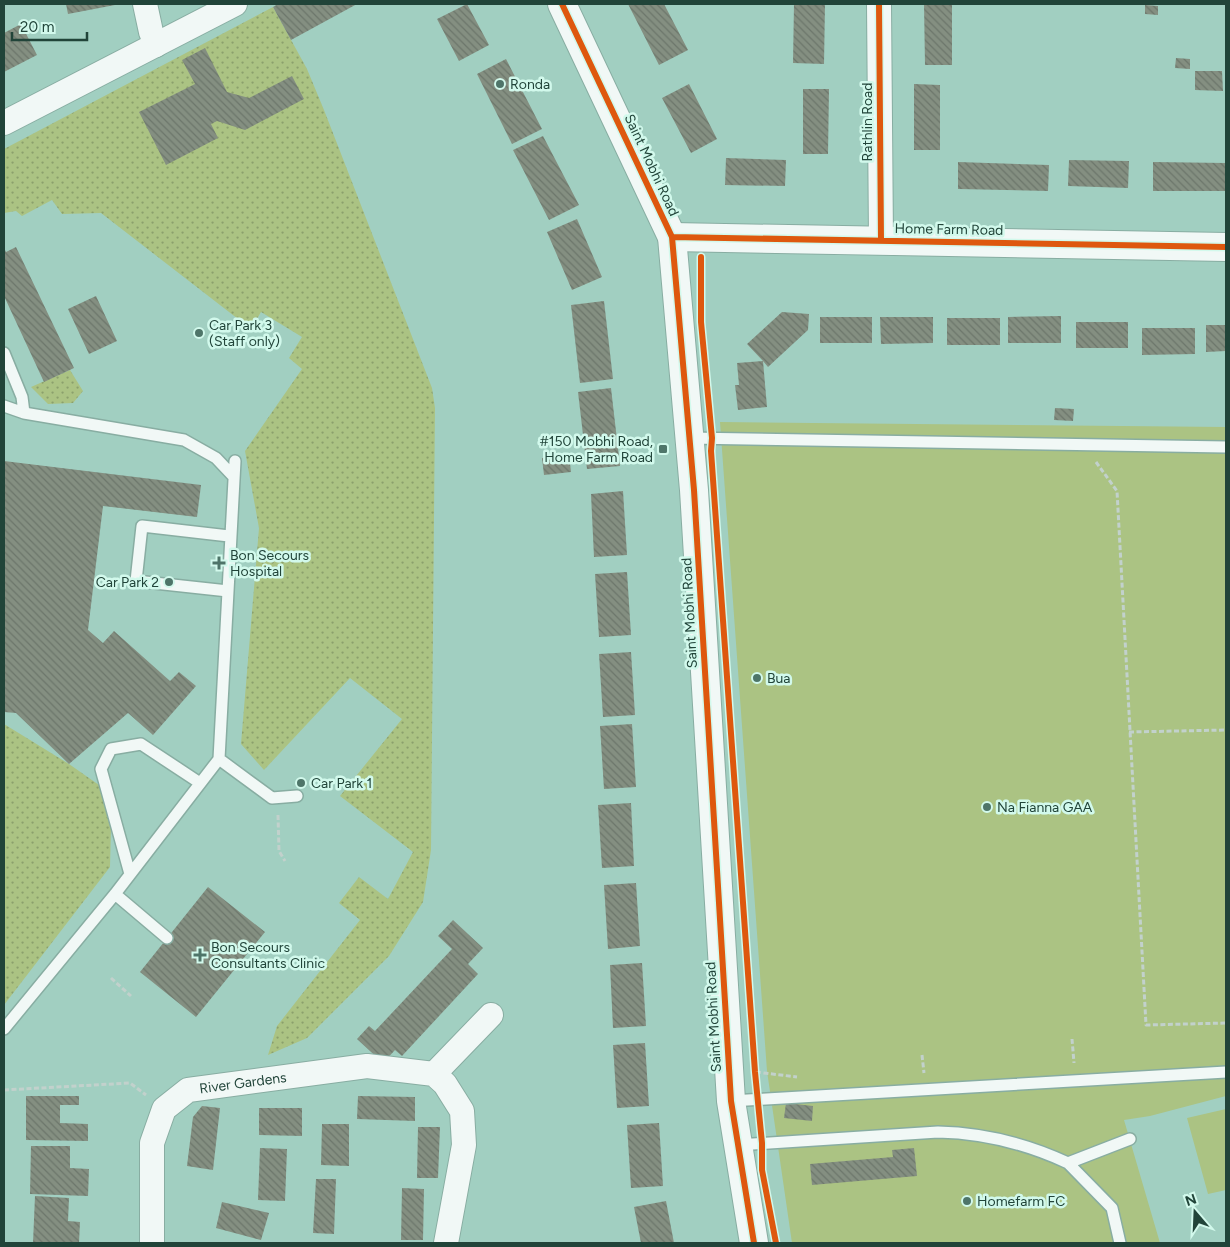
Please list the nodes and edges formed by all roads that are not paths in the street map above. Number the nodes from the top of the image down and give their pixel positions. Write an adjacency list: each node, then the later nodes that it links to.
1 (145, 4): 5 (street)
2 (235, 4): 5 (street)
3 (562, 4): 7 (main road, Saint Mobhi Road)
4 (878, 4): 8 (street, Rathlin Road)
5 (156, 45): 6 (street)
6 (4, 122)
7 (672, 237): 8 (main road, Home Farm Road); 13 (main road, Saint Mobhi Road)
8 (880, 240): 9 (main road, Home Farm Road)
9 (1226, 247)
10 (4, 353): 12 (lane)
11 (4, 406): 12 (lane)
12 (24, 413): 16 (lane)
13 (689, 438): 14 (lane); 29 (main road, Saint Mobhi Road)
14 (1226, 446)
15 (235, 461): 16 (lane)
16 (234, 477): 17 (lane)
17 (229, 536): 18 (lane); 18 (lane)
18 (228, 592): 19 (lane)
19 (218, 759): 20 (lane); 21 (lane)
20 (200, 783): 22 (lane); 22 (lane)
21 (297, 796)
22 (130, 874): 23 (lane)
23 (115, 894): 24 (lane); 26 (lane)
24 (167, 938)
25 (491, 1015): 28 (street)
26 (4, 1029)
27 (1226, 1072): 29 (lane)
28 (434, 1074): 33 (street, River Gardens); 34 (street)
29 (731, 1101): 31 (main road, Saint Mobhi Road)
30 (1130, 1138): 32 (lane)
31 (738, 1145): 32 (lane); 35 (main road, Saint Mobhi Road)
32 (1068, 1162): 36 (lane)
33 (152, 1243)
34 (446, 1243)
35 (754, 1243)
36 (1120, 1243)

